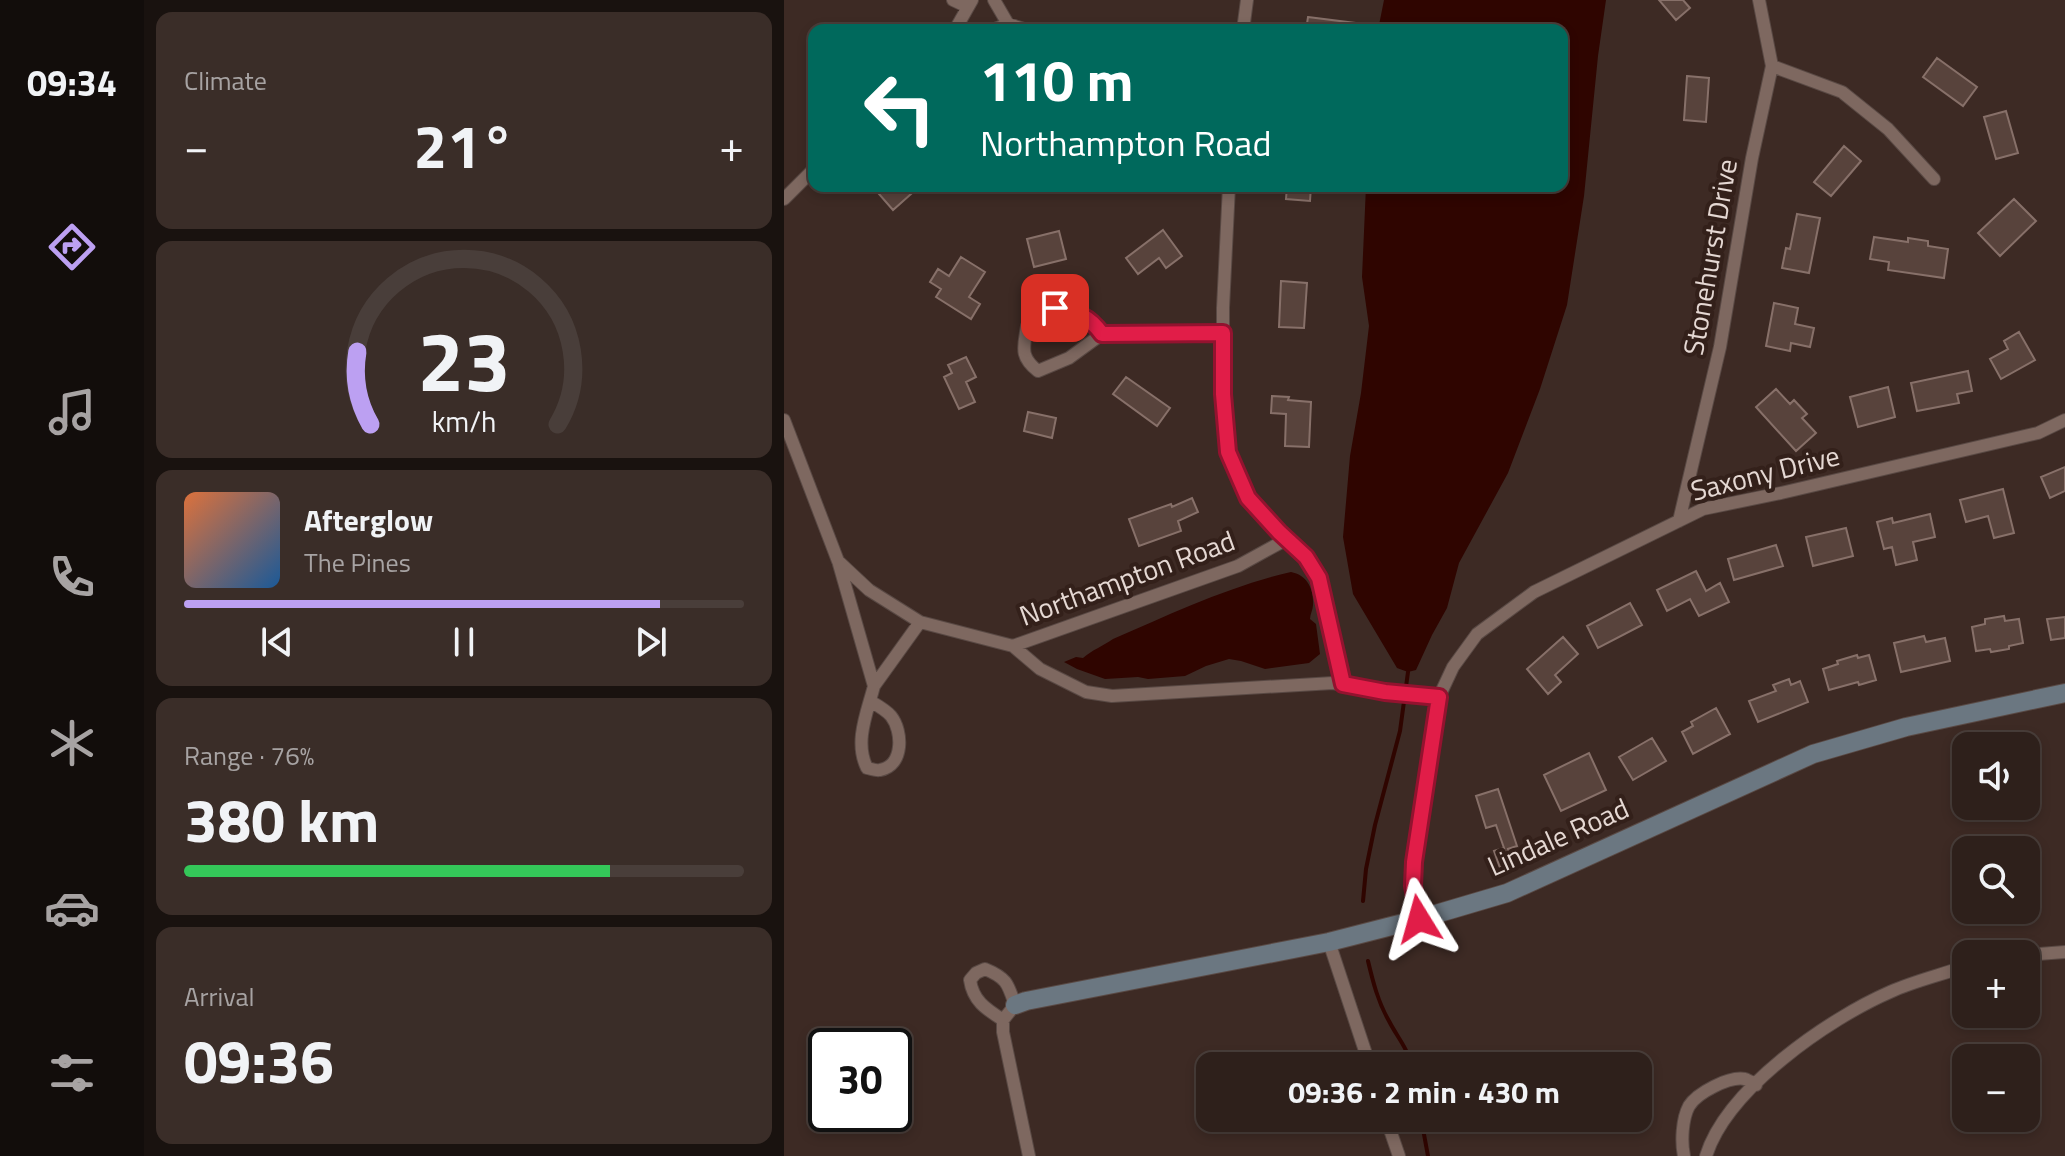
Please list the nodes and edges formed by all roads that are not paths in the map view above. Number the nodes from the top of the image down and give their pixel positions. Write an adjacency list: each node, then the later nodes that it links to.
1 (953, 0): 5 (street)
2 (994, 0): 7 (street)
3 (1247, 0): 8 (street)
4 (1759, 0): 9 (street, Stonehurst Drive)
5 (970, 4): 6 (street)
6 (958, 24)
7 (1008, 24)
8 (1244, 24)
9 (1772, 66): 11 (street); 18 (street, Stonehurst Drive)
10 (808, 175): 13 (street)
11 (1934, 179)
12 (1229, 192): 14 (street)
13 (784, 199)
14 (1223, 333): 15 (street); 19 (street)
15 (1102, 334): 15 (street)
16 (784, 420): 20 (street, Northampton Road)
17 (2065, 420): 18 (street, Saxony Drive)
18 (1679, 521): 26 (street, Saxony Drive)
19 (1287, 539): 22 (street, Northampton Road); 23 (street)
20 (838, 561): 21 (street, Northampton Road); 24 (street, Northampton Road)
21 (920, 622): 22 (street, Northampton Road); 24 (street)
22 (1013, 646): 23 (street, Northampton Road)
23 (1343, 684): 26 (street, Northampton Road)
24 (874, 686): 27 (street)
25 (2065, 693): 28 (street, Lindale Road)
26 (1439, 697): 28 (street)
27 (870, 701): 27 (street)
28 (1419, 919): 29 (street, Lindale Road)
29 (1329, 942): 33 (street, Lindale Road); 35 (street)
30 (2065, 952): 31 (street)
31 (2040, 954)
32 (1952, 971): 36 (street)
33 (1015, 1005): 34 (street); 34 (street)
34 (1003, 1020): 38 (street)
35 (1365, 1052)
36 (1756, 1085): 40 (street); 41 (street)
37 (1391, 1132): 39 (street)
38 (1029, 1156)
39 (1399, 1156)
40 (1684, 1156)
41 (1706, 1156)

